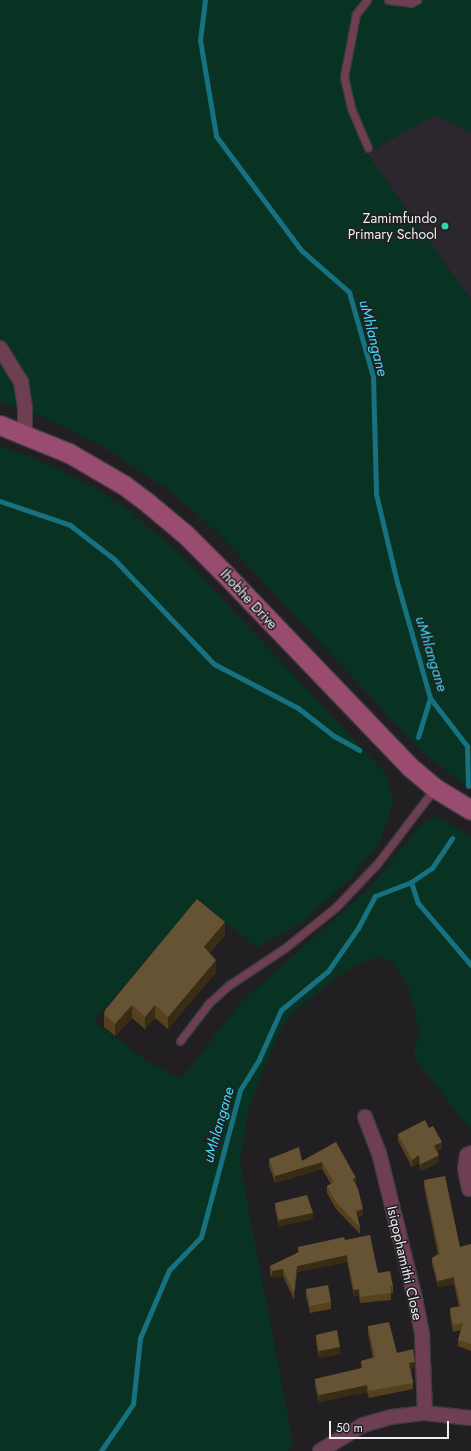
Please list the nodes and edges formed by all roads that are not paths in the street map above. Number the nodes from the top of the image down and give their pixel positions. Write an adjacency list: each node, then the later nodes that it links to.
1 (367, 0): 4 (lane)
2 (388, 0): 3 (lane)
3 (417, 0)
4 (368, 148)
5 (0, 348): 7 (street)
6 (0, 425): 7 (street, Ihobhe Drive)
7 (25, 434): 8 (street, Ihobhe Drive)
8 (435, 788): 9 (street, Ihobhe Drive); 10 (lane)
9 (471, 810)
10 (180, 1041)
11 (365, 1117): 14 (street, Isiqophamithi Close)
12 (471, 1152): 13 (street)
13 (469, 1189)
14 (425, 1413): 15 (street); 16 (street)
15 (471, 1418)
16 (320, 1451)

